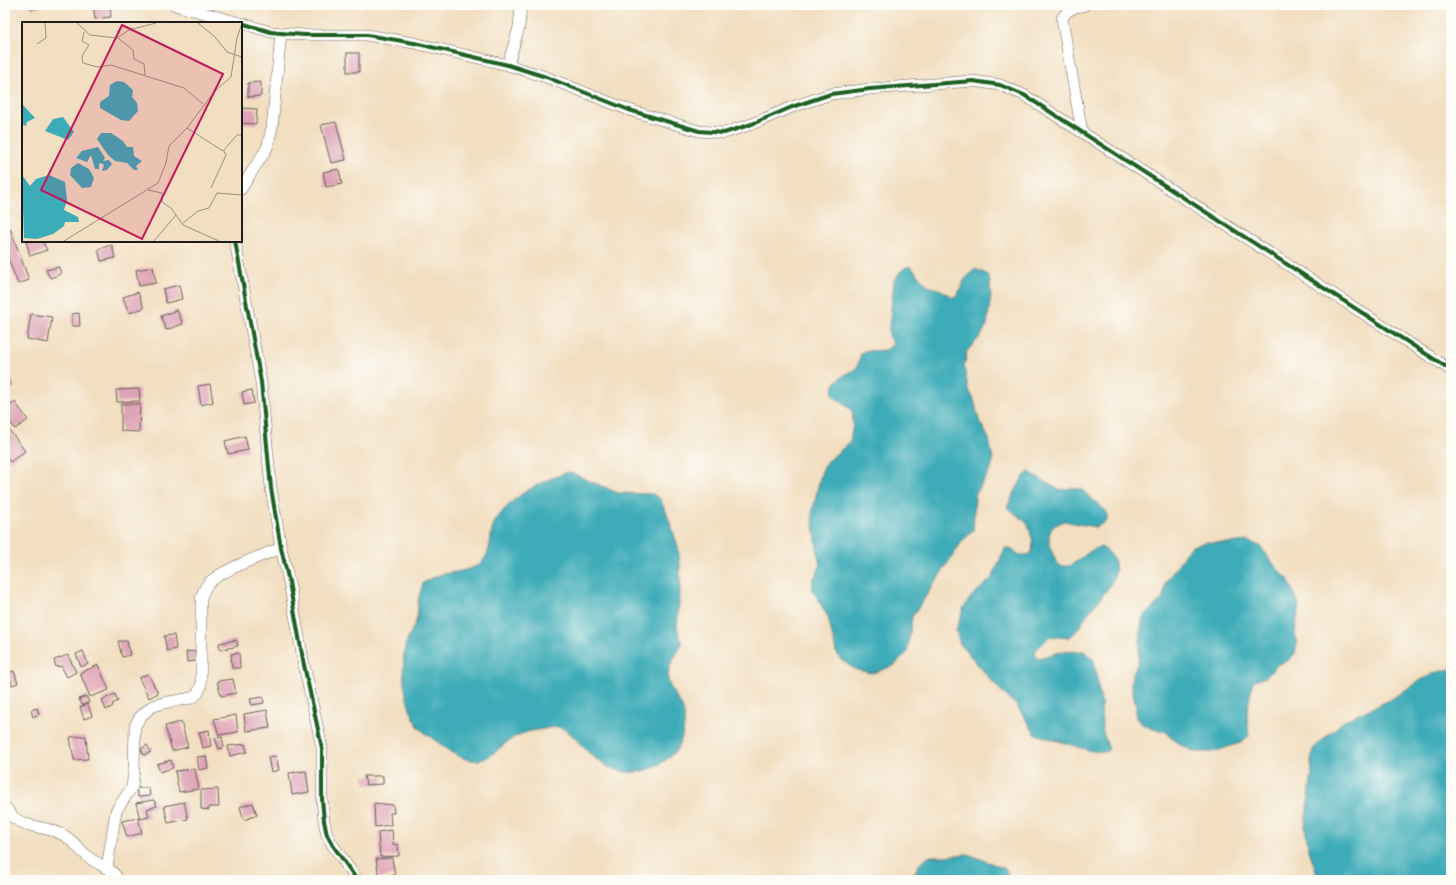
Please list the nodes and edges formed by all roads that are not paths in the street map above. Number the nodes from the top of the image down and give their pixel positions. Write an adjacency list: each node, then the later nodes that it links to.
1 (175, 5): 4 (street)
2 (522, 5): 7 (street)
3 (1085, 5): 8 (street)
4 (237, 22)
5 (242, 23): 6 (street)
6 (281, 33): 7 (street); 9 (street)
7 (508, 65): 8 (street)
8 (1082, 132): 11 (street)
9 (242, 187)
10 (235, 242): 12 (street)
11 (1451, 370)
12 (281, 548): 14 (street); 16 (street)
13 (5, 807): 14 (street)
14 (107, 868): 15 (street)
15 (118, 880)
16 (357, 880)

